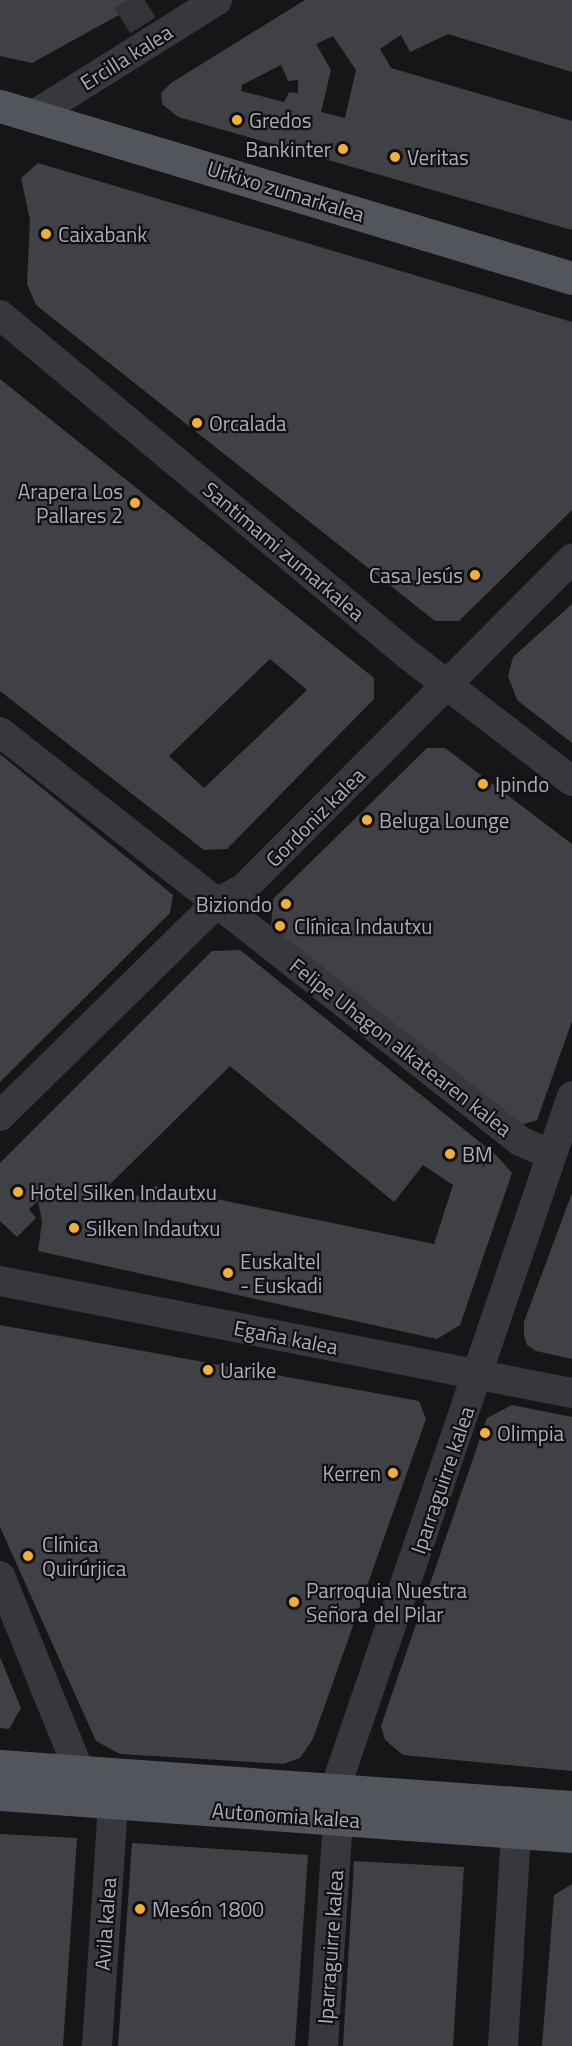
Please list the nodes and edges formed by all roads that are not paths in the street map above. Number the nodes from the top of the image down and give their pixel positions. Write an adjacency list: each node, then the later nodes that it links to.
1 (217, 0): 3 (street, Ercilla kalea)
2 (0, 106): 3 (main road, Urkixo zumarkalea)
3 (34, 115): 4 (main road, Urkixo zumarkalea)
4 (572, 278)
5 (0, 315): 7 (street, Santimami zumarkalea)
6 (572, 559): 7 (street, Gordoniz kalea)
7 (447, 685): 9 (street, Santimami zumarkalea); 10 (street, Gordoniz kalea)
8 (0, 732): 10 (street, Felipe Uhagon alkatearen kalea)
9 (572, 781)
10 (218, 902): 12 (street, Gordoniz kalea); 13 (street, Felipe Uhagon alkatearen kalea)
11 (572, 1096): 13 (street, Iparraguirre kalea)
12 (0, 1116)
13 (551, 1155): 15 (street, Iparraguirre kalea)
14 (0, 1281): 15 (street, Egaña kalea)
15 (479, 1376): 16 (street, Egaña kalea); 21 (street, Iparraguirre kalea)
16 (572, 1393)
17 (0, 1576): 19 (street)
18 (0, 1766): 19 (main road, Autonomia kalea)
19 (95, 1792): 20 (main road, Autonomia kalea); 21 (main road, Autonomia kalea); 21 (main road, Autonomia kalea); 25 (street, Avila kalea)
20 (0, 1794)
21 (336, 1804): 22 (main road, Autonomia kalea); 23 (main road, Autonomia kalea); 26 (street, Iparraguirre kalea)
22 (572, 1807)
23 (516, 1831): 24 (main road, Autonomia kalea); 27 (street)
24 (572, 1836)
25 (97, 2046)
26 (323, 2046)
27 (503, 2046)

